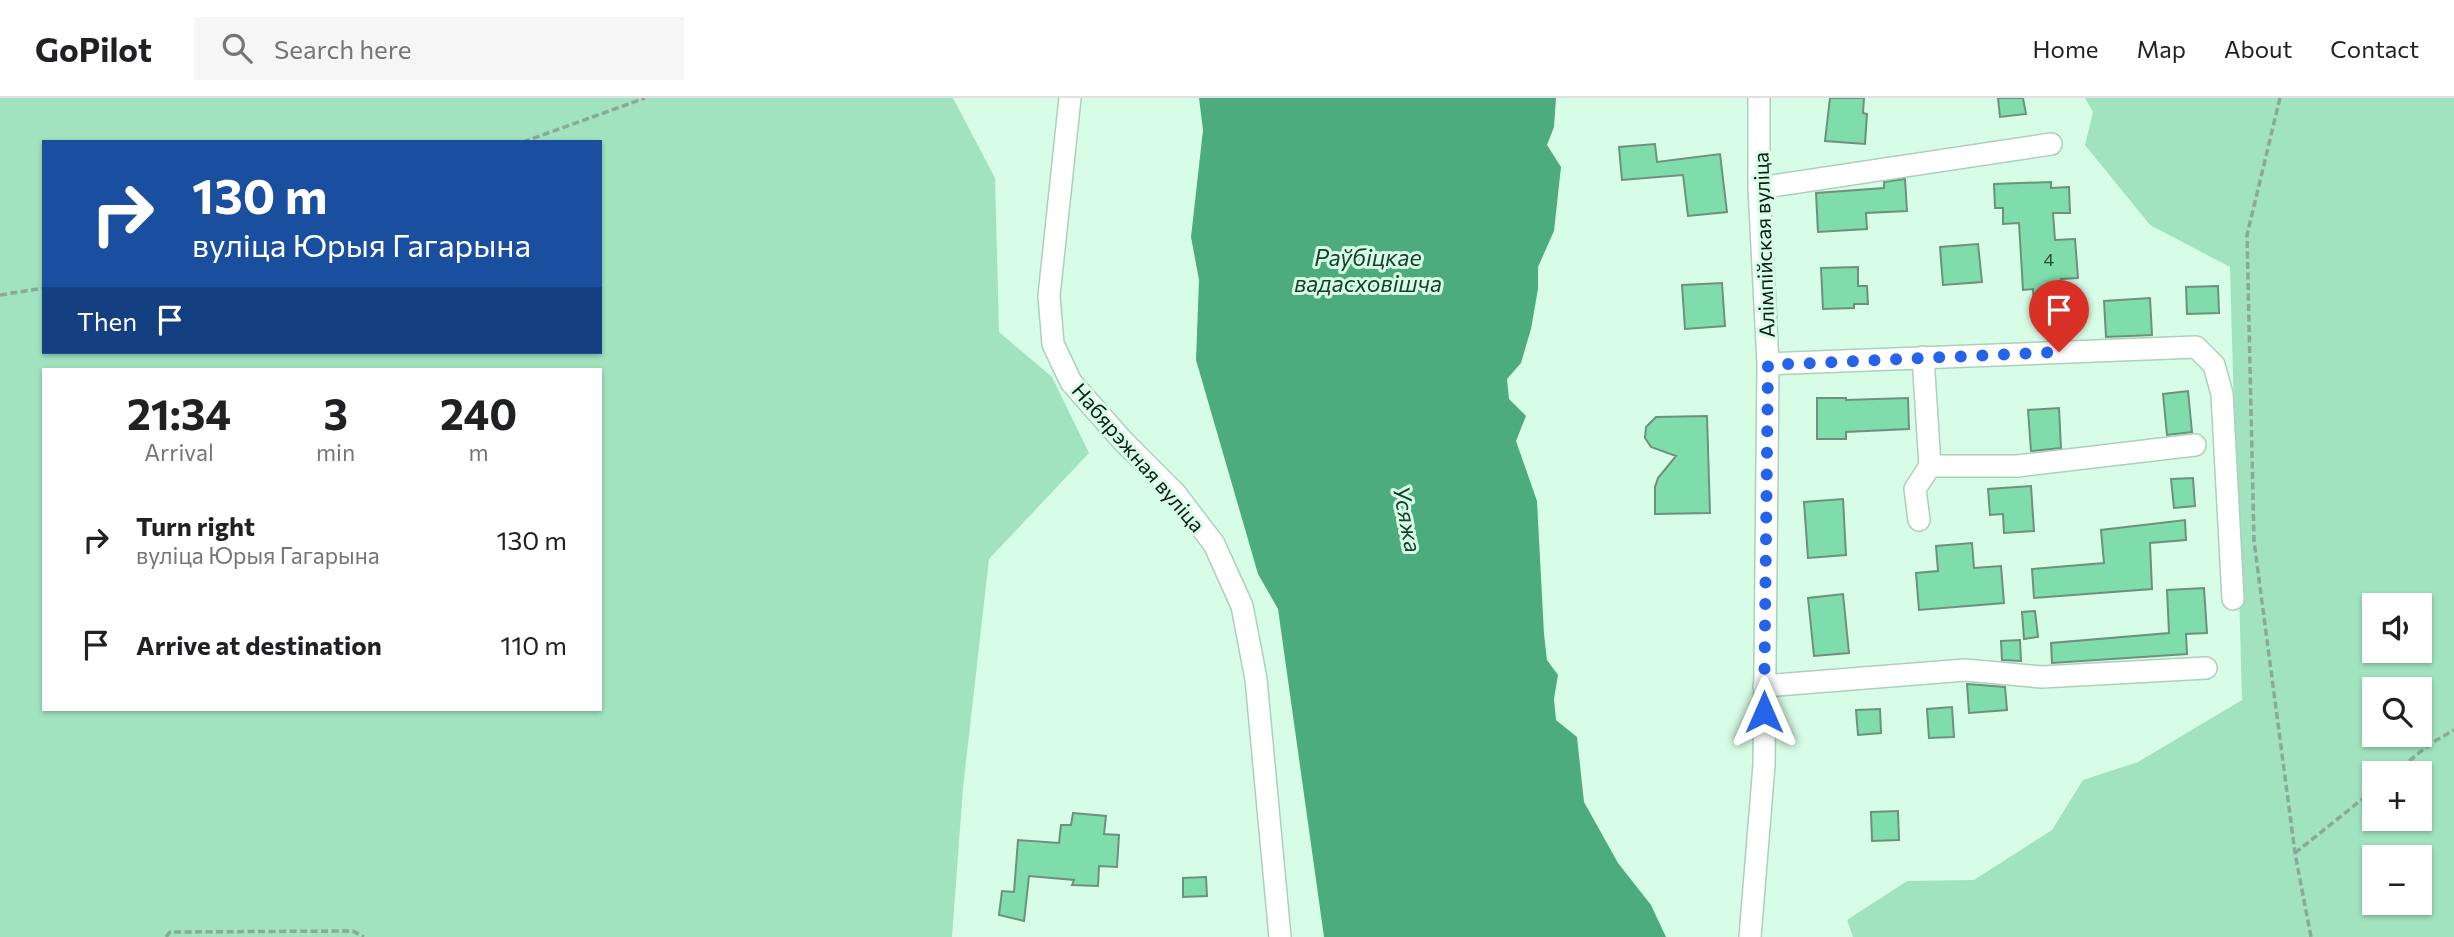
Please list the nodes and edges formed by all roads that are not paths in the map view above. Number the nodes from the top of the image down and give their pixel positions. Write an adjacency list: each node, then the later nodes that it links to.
1 (1070, 98): 13 (street, Набярэжная вуліца)
2 (1759, 98): 4 (street, Алімпійская вуліца)
3 (2051, 144): 4 (street)
4 (1759, 188): 6 (street, Алімпійская вуліца)
5 (1923, 357): 6 (street); 8 (street); 10 (street)
6 (1768, 365): 12 (street, Алімпійская вуліца)
7 (2195, 445): 8 (street)
8 (1930, 466): 9 (street)
9 (1919, 520)
10 (2233, 599)
11 (2206, 668): 12 (street)
12 (1764, 686): 14 (street, Алімпійская вуліца)
13 (1280, 937)
14 (1750, 937)

